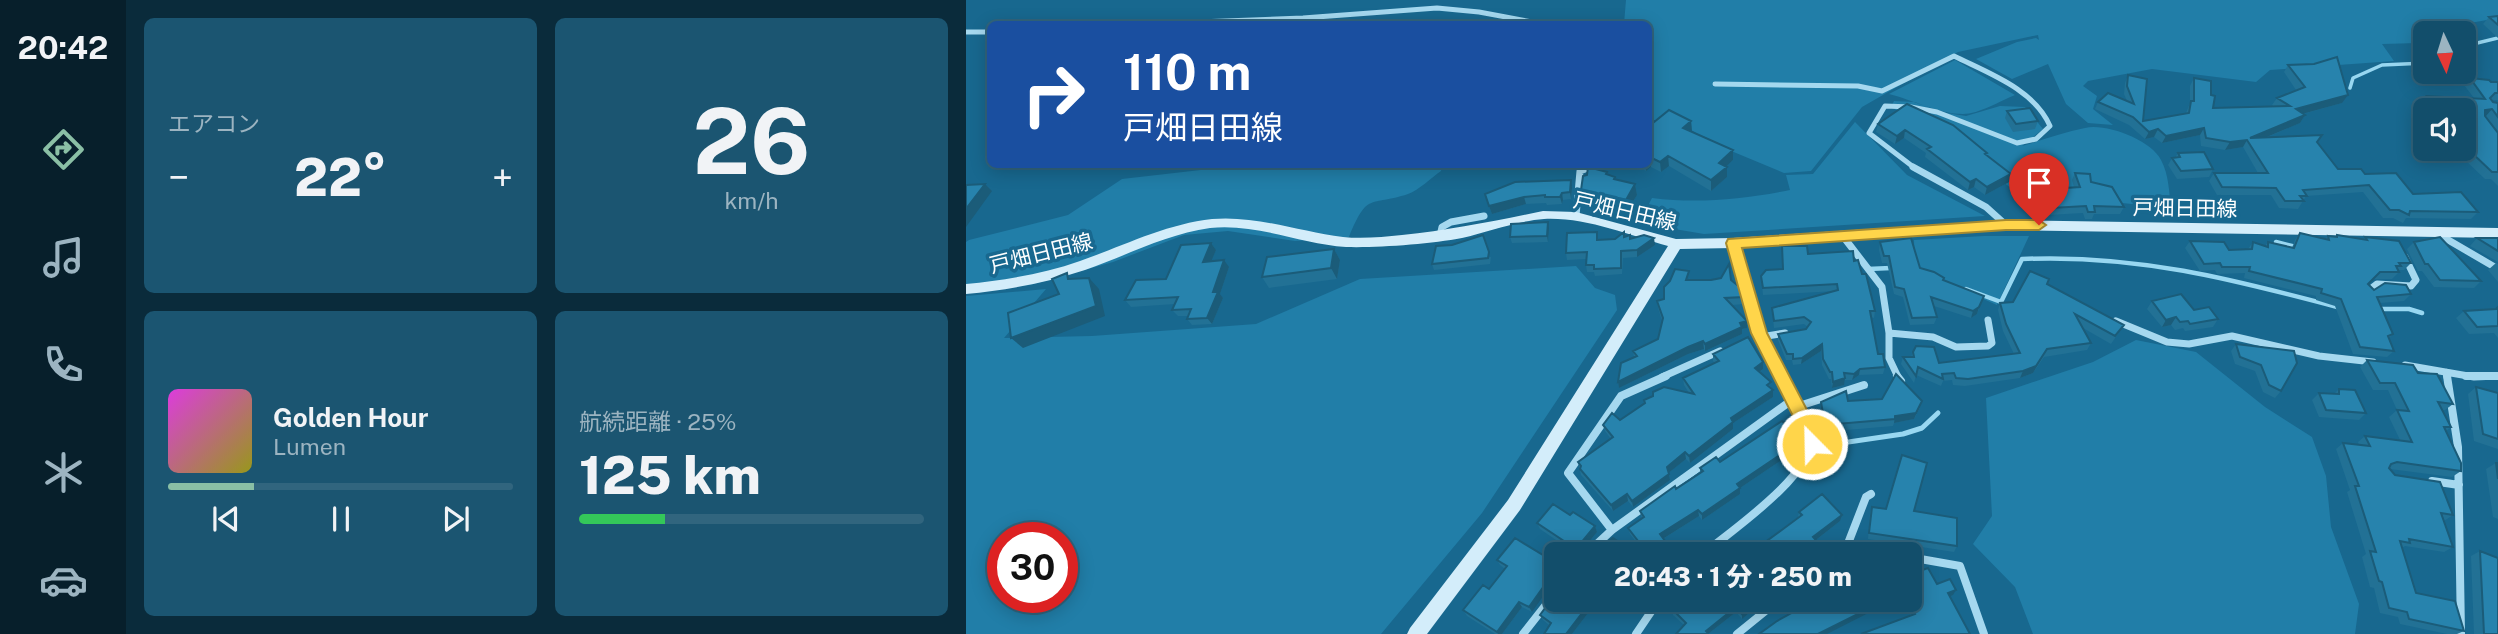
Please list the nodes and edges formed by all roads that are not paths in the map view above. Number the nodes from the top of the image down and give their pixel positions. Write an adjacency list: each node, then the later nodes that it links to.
1 (1224, 21): 2 (street)
2 (1527, 21)
3 (966, 32): 4 (street)
4 (987, 32)
5 (1715, 84): 9 (street)
6 (1590, 168): 8 (street)
7 (1484, 216): 13 (street)
8 (1576, 216): 13 (main road, 戸畑日田線); 15 (main road, 戸畑日田線)
9 (2006, 225): 10 (main road, 戸畑日田線); 12 (main road, 戸畑日田線)
10 (2436, 233): 11 (main road, 戸畑日田線); 17 (street)
11 (2498, 233)
12 (1842, 235): 14 (main road, 戸畑日田線); 23 (street)
13 (1440, 236): 18 (main road, 戸畑日田線)
14 (1733, 243): 15 (main road, 戸畑日田線); 24 (street)
15 (1676, 244): 45 (main road)
16 (2401, 249): 19 (street)
17 (2498, 269)
18 (966, 289)
19 (2368, 291)
20 (2113, 319): 27 (street)
21 (1987, 320): 23 (street)
22 (1793, 331): 24 (street)
23 (1889, 333): 32 (street)
24 (1760, 335): 25 (street); 33 (street)
25 (1746, 339)
26 (1734, 344): 37 (street)
27 (2382, 363)
28 (2395, 364): 29 (street)
29 (2446, 372): 30 (street); 35 (street)
30 (2498, 376)
31 (1864, 385): 33 (street)
32 (1905, 385)
33 (1794, 404): 37 (street); 39 (street)
34 (2423, 480): 35 (street)
35 (2459, 485): 50 (street)
36 (1871, 494): 40 (street)
37 (1612, 530): 38 (street)
38 (1599, 542)
39 (1717, 542)
40 (1849, 542)
41 (1922, 559): 49 (street)
42 (1544, 608): 46 (street)
43 (1651, 612): 47 (street)
44 (1764, 612): 48 (street)
45 (1416, 634)
46 (1523, 634)
47 (1636, 634)
48 (1737, 634)
49 (1984, 634)
50 (2461, 634)

